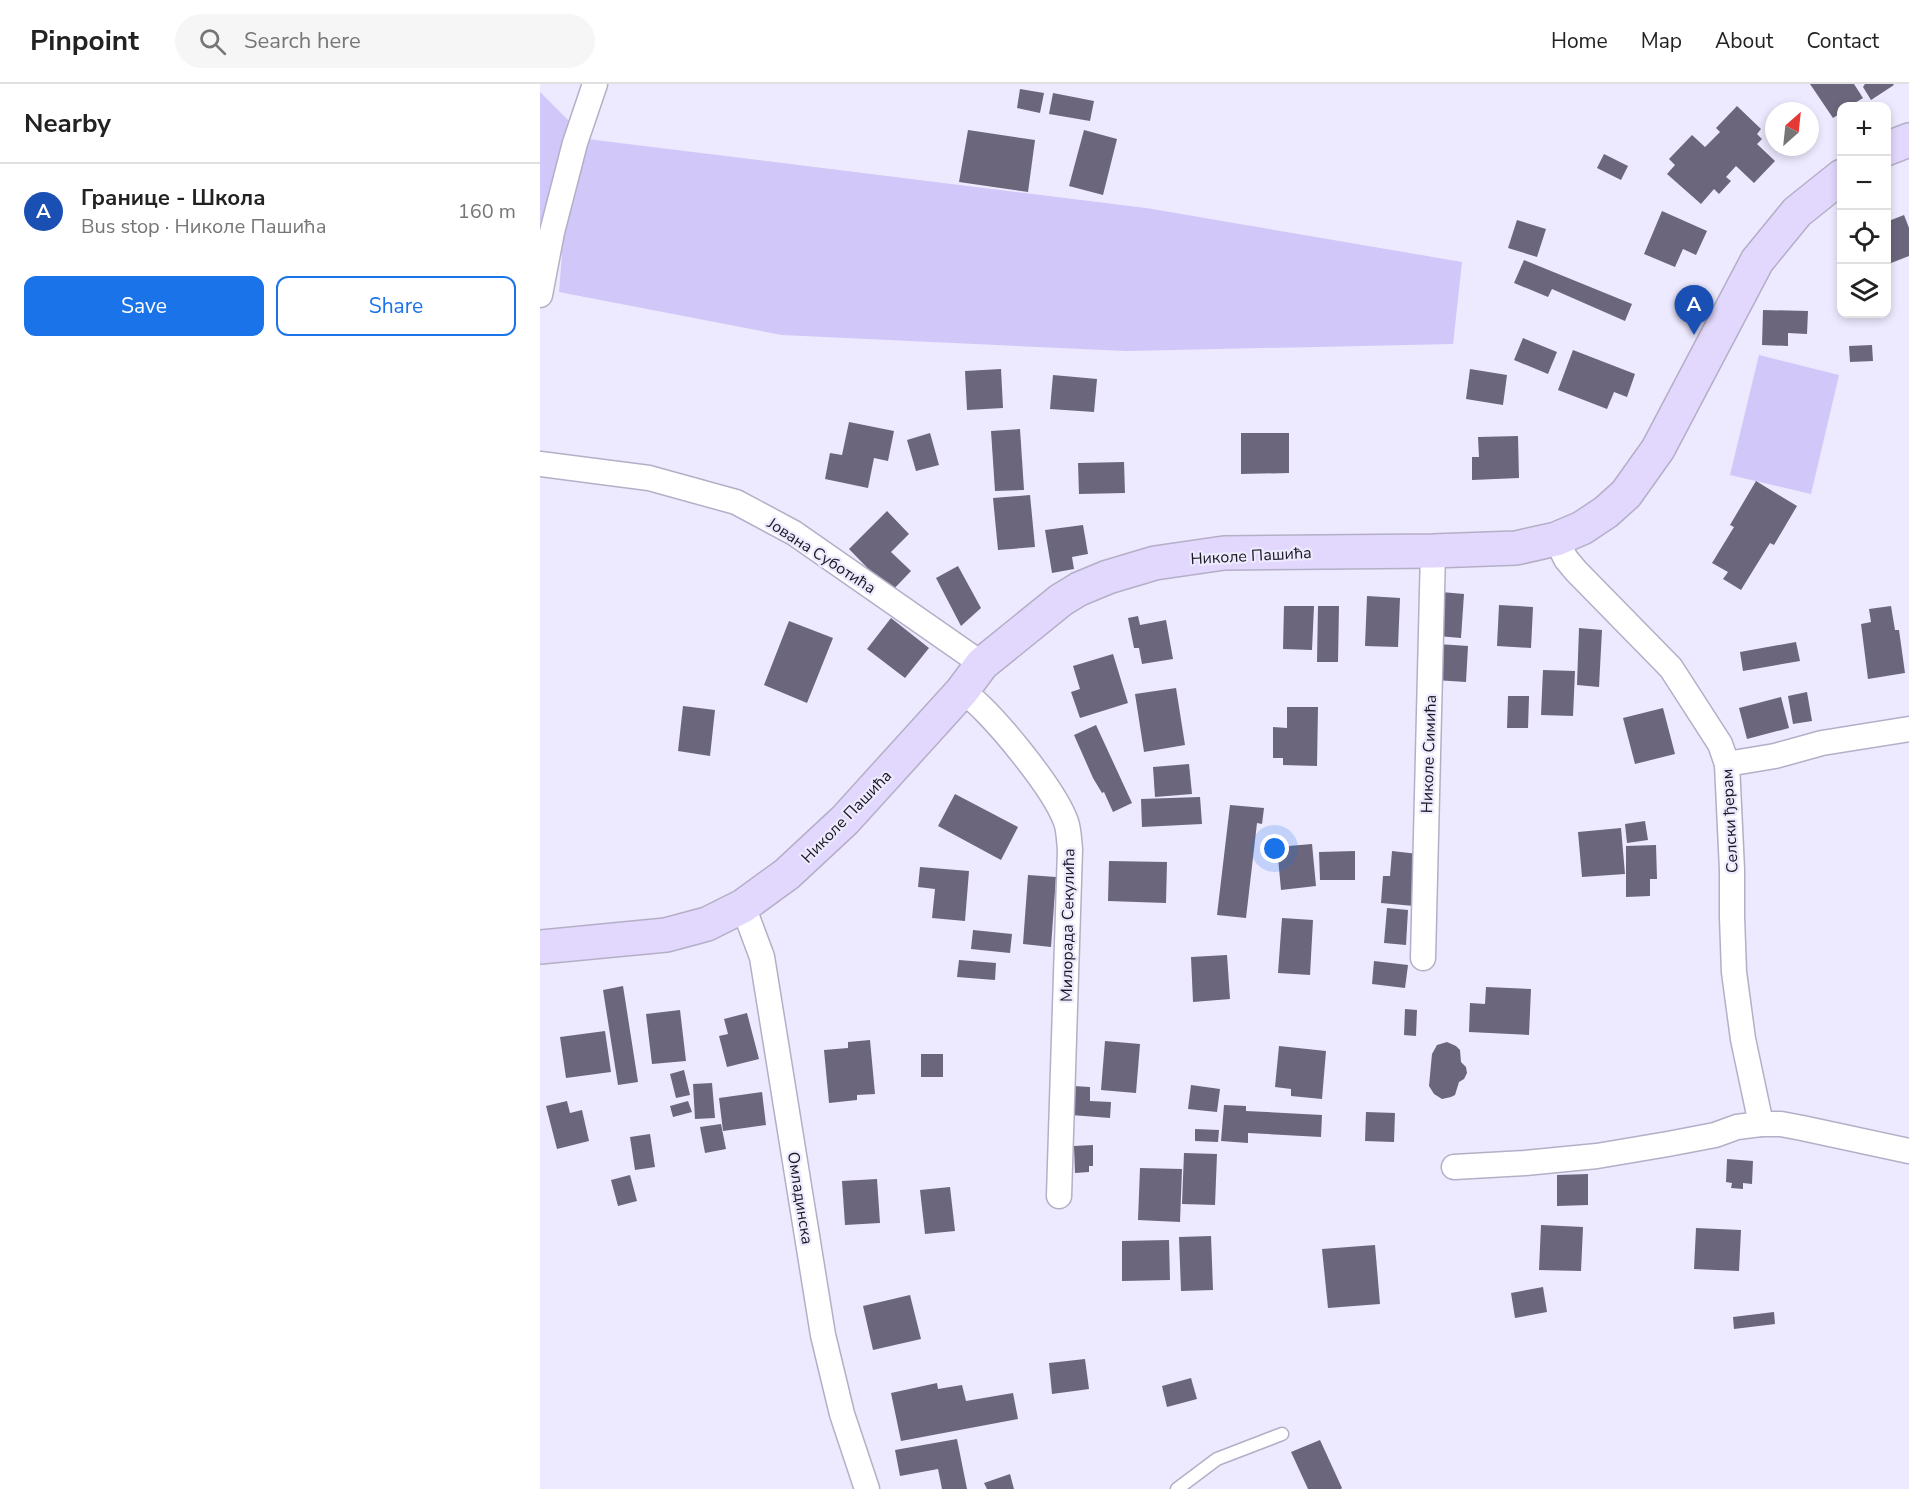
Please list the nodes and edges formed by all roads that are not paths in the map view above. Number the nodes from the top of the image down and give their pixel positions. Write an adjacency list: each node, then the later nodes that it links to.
1 (595, 84): 5 (street)
2 (1909, 140): 3 (street)
3 (1891, 147)
4 (1837, 180): 7 (street, Николе Пашића)
5 (540, 295)
6 (540, 464): 9 (street, Јована Суботића)
7 (1556, 539): 8 (street, Николе Пашића); 12 (street, Селски ђерам)
8 (1434, 551): 9 (street, Николе Пашића); 15 (street, Николе Симића)
9 (982, 664): 10 (street, Николе Пашића)
10 (962, 691): 13 (street, Николе Пашића); 19 (street, Милорада Секулића)
11 (1909, 729): 12 (street)
12 (1727, 764): 16 (street, Селски ђерам)
13 (742, 906): 14 (street, Николе Пашића); 21 (street, Омладинска)
14 (540, 947)
15 (1423, 958)
16 (1761, 1124): 17 (street); 18 (street)
17 (1909, 1152)
18 (1454, 1167)
19 (1059, 1196)
20 (1282, 1434): 22 (lane)
21 (867, 1489)
22 (1177, 1489)

